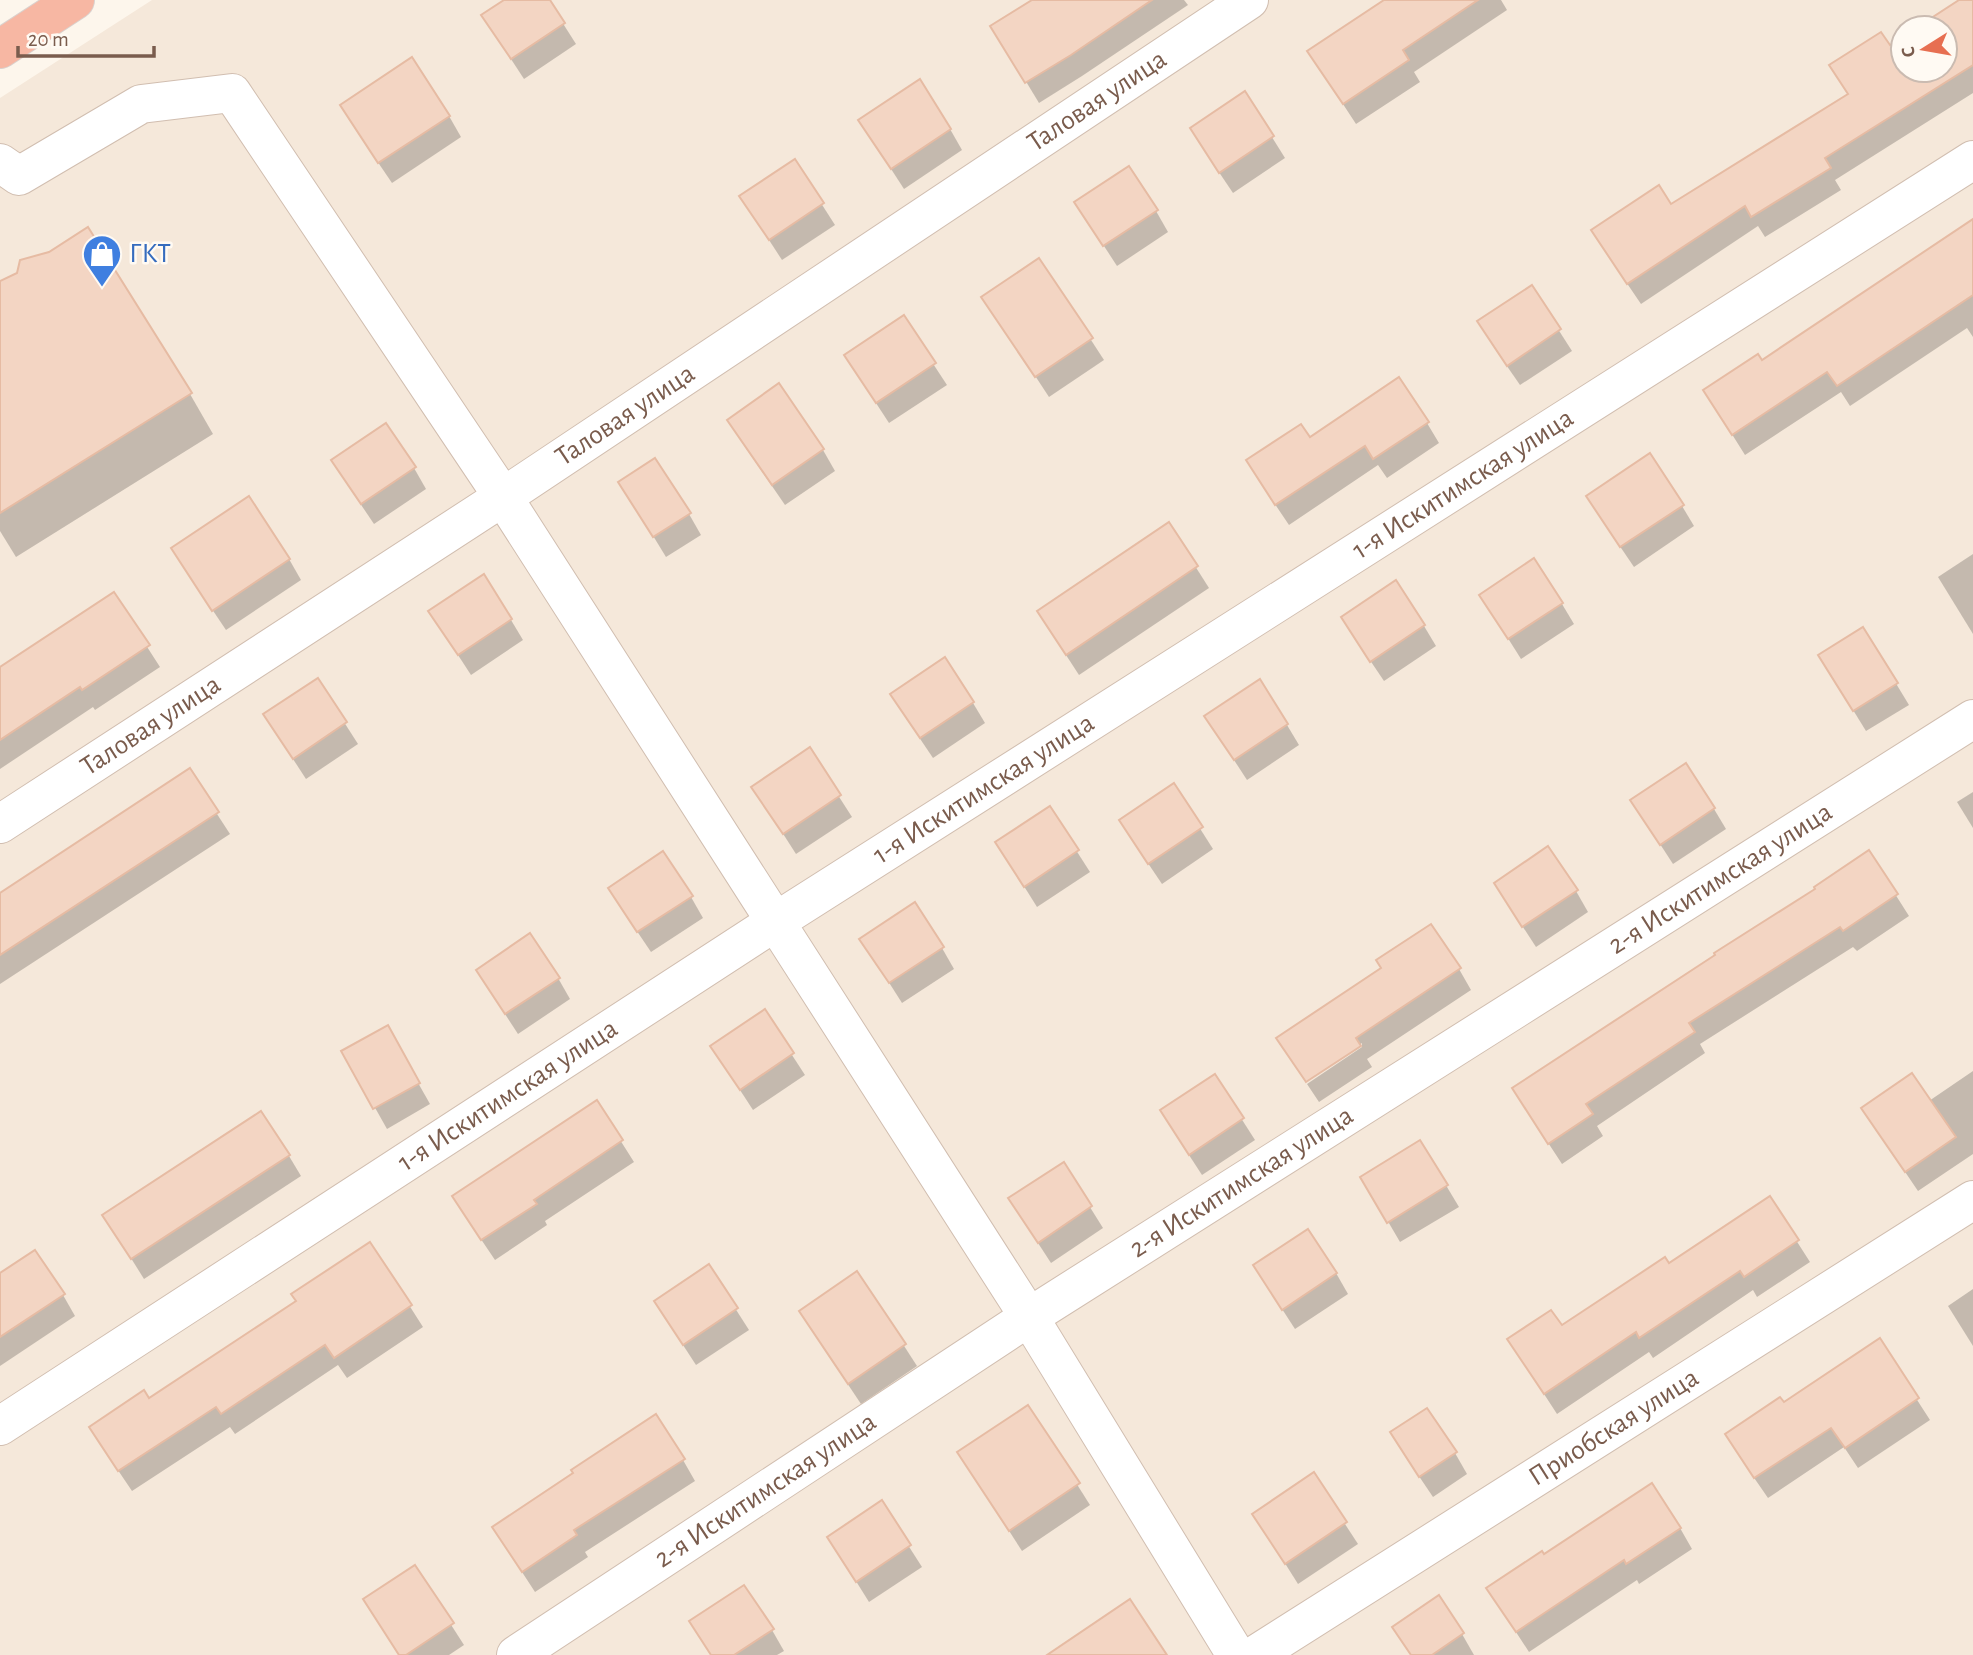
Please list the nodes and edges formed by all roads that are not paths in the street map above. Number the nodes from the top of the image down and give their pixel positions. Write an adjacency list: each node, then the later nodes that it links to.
1 (75, 0): 3 (highway)
2 (1249, 0): 6 (street, Таловая улица)
3 (0, 49)
4 (1973, 160): 9 (street, 1-я Искитимская улица)
5 (0, 163): 6 (street)
6 (503, 497): 8 (street, Таловая улица); 9 (street)
7 (1973, 719): 11 (street, 2-я Искитимская улица)
8 (0, 824)
9 (775, 922): 11 (street); 12 (street, 1-я Искитимская улица)
10 (1973, 1200): 15 (street, Приобская улица)
11 (1029, 1317): 13 (street, 2-я Искитимская улица); 14 (street)
12 (0, 1426)
13 (516, 1655)
14 (1236, 1655)
15 (1255, 1655)

